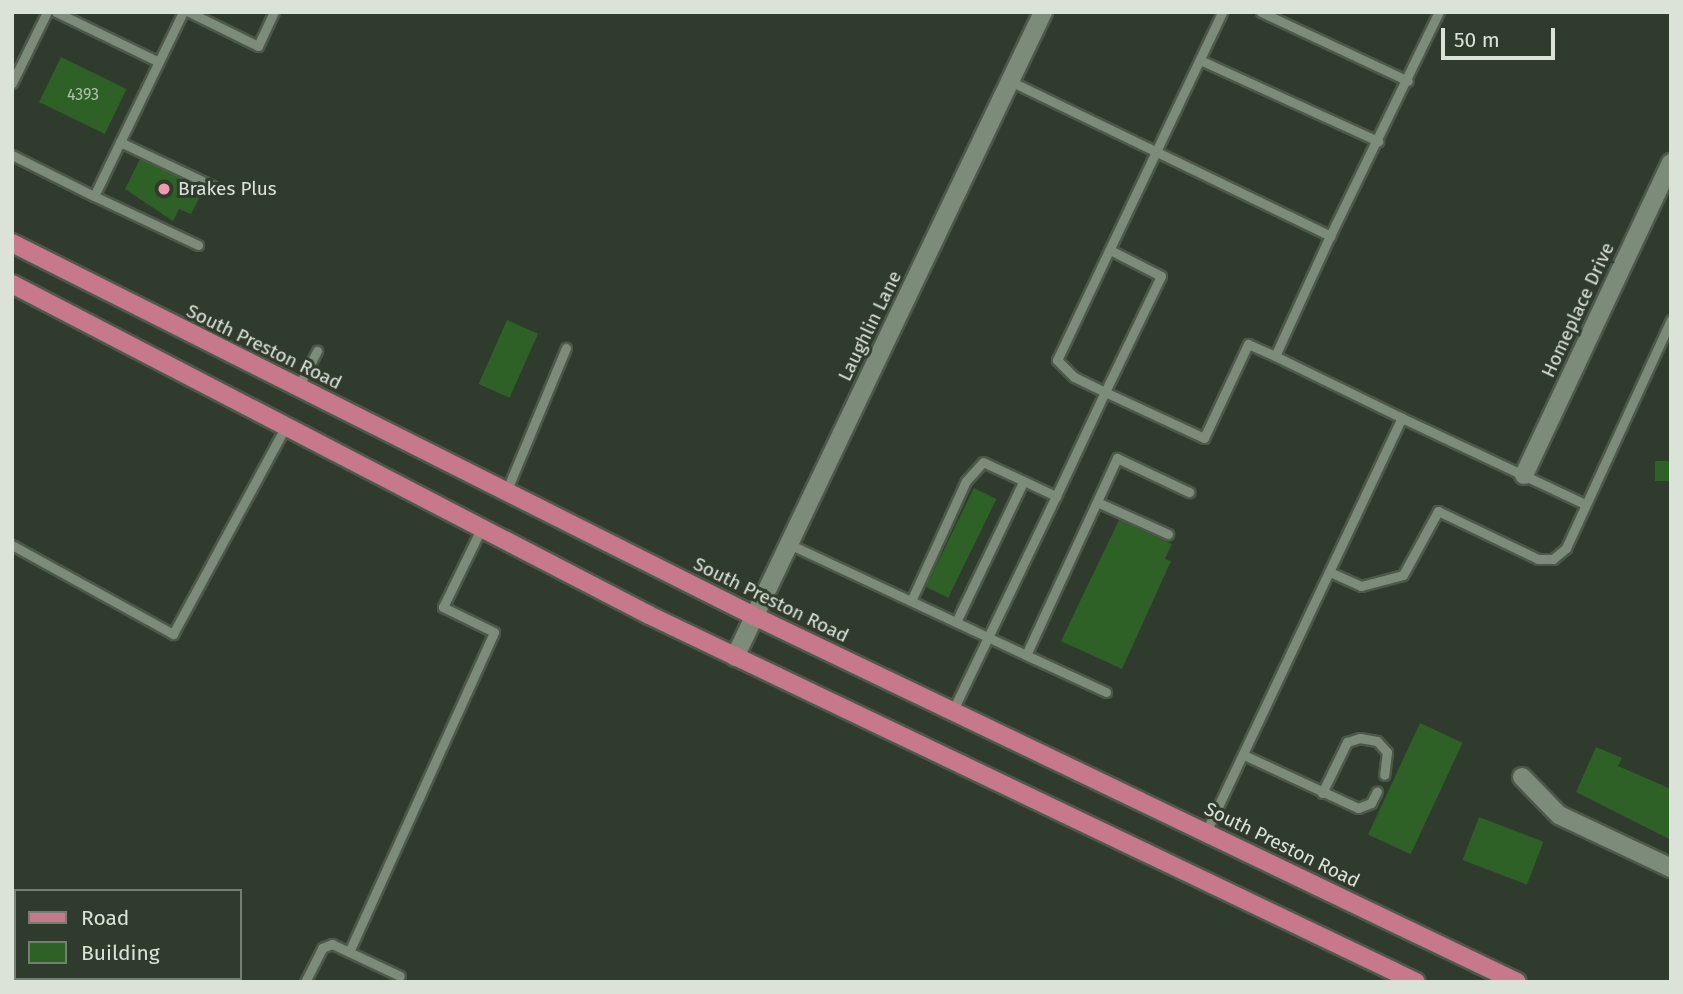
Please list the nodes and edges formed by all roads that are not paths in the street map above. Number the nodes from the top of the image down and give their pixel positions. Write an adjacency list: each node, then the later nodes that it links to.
1 (47, 12): 14 (lane)
2 (56, 12): 11 (lane)
3 (183, 12): 11 (lane)
4 (189, 12): 5 (lane)
5 (274, 12)
6 (1043, 12): 12 (street, Laughlin Lane)
7 (1222, 12): 10 (lane)
8 (1261, 12): 13 (lane)
9 (1439, 12): 13 (lane)
10 (1200, 60): 15 (lane); 17 (lane)
11 (159, 62): 16 (lane)
12 (1010, 81): 17 (lane); 44 (street, Laughlin Lane)
13 (1408, 81): 15 (lane)
14 (12, 83)
15 (1378, 141): 22 (lane)
16 (120, 142): 20 (lane); 21 (lane)
17 (1157, 152): 22 (lane); 25 (lane)
18 (12, 155): 21 (lane)
19 (1670, 165): 35 (street, Homeplace Drive)
20 (213, 186)
21 (94, 196): 24 (lane)
22 (1329, 236): 30 (lane)
23 (12, 243): 31 (main road, South Preston Road)
24 (198, 245)
25 (1110, 250): 32 (lane); 32 (lane)
26 (12, 284): 34 (main road)
27 (1671, 320): 41 (lane)
28 (566, 348): 37 (lane)
29 (317, 351): 31 (lane)
30 (1275, 356): 32 (lane); 33 (lane)
31 (299, 387): 37 (main road, South Preston Road)
32 (1105, 392): 39 (lane)
33 (1402, 418): 35 (lane); 46 (lane)
34 (286, 426): 42 (main road); 45 (lane)
35 (1524, 475): 41 (lane)
36 (1023, 482): 39 (lane); 47 (lane); 49 (lane)
37 (506, 492): 48 (main road, South Preston Road)
38 (1189, 492): 40 (lane)
39 (1056, 496): 50 (lane)
40 (1097, 502): 43 (lane); 51 (lane)
41 (1585, 504): 46 (lane)
42 (481, 529): 52 (main road); 62 (lane)
43 (1168, 534)
44 (789, 544): 47 (lane); 48 (street, Laughlin Lane)
45 (12, 545)
46 (1332, 573): 55 (lane)
47 (911, 601): 49 (lane)
48 (754, 617): 52 (street, Laughlin Lane); 54 (main road, South Preston Road)
49 (956, 622): 50 (lane)
50 (988, 637): 51 (lane); 54 (lane)
51 (1026, 655): 53 (lane)
52 (736, 657): 65 (main road)
53 (1106, 692)
54 (952, 712): 60 (main road, South Preston Road)
55 (1244, 755): 59 (lane); 60 (lane)
56 (1384, 775): 59 (lane)
57 (1522, 777): 61 (street)
58 (1377, 791): 59 (lane)
59 (1322, 793)
60 (1206, 832): 66 (main road, South Preston Road)
61 (1671, 869)
62 (349, 952): 63 (lane); 64 (lane)
63 (400, 976)
64 (305, 982)
65 (1416, 982)
66 (1517, 982)

